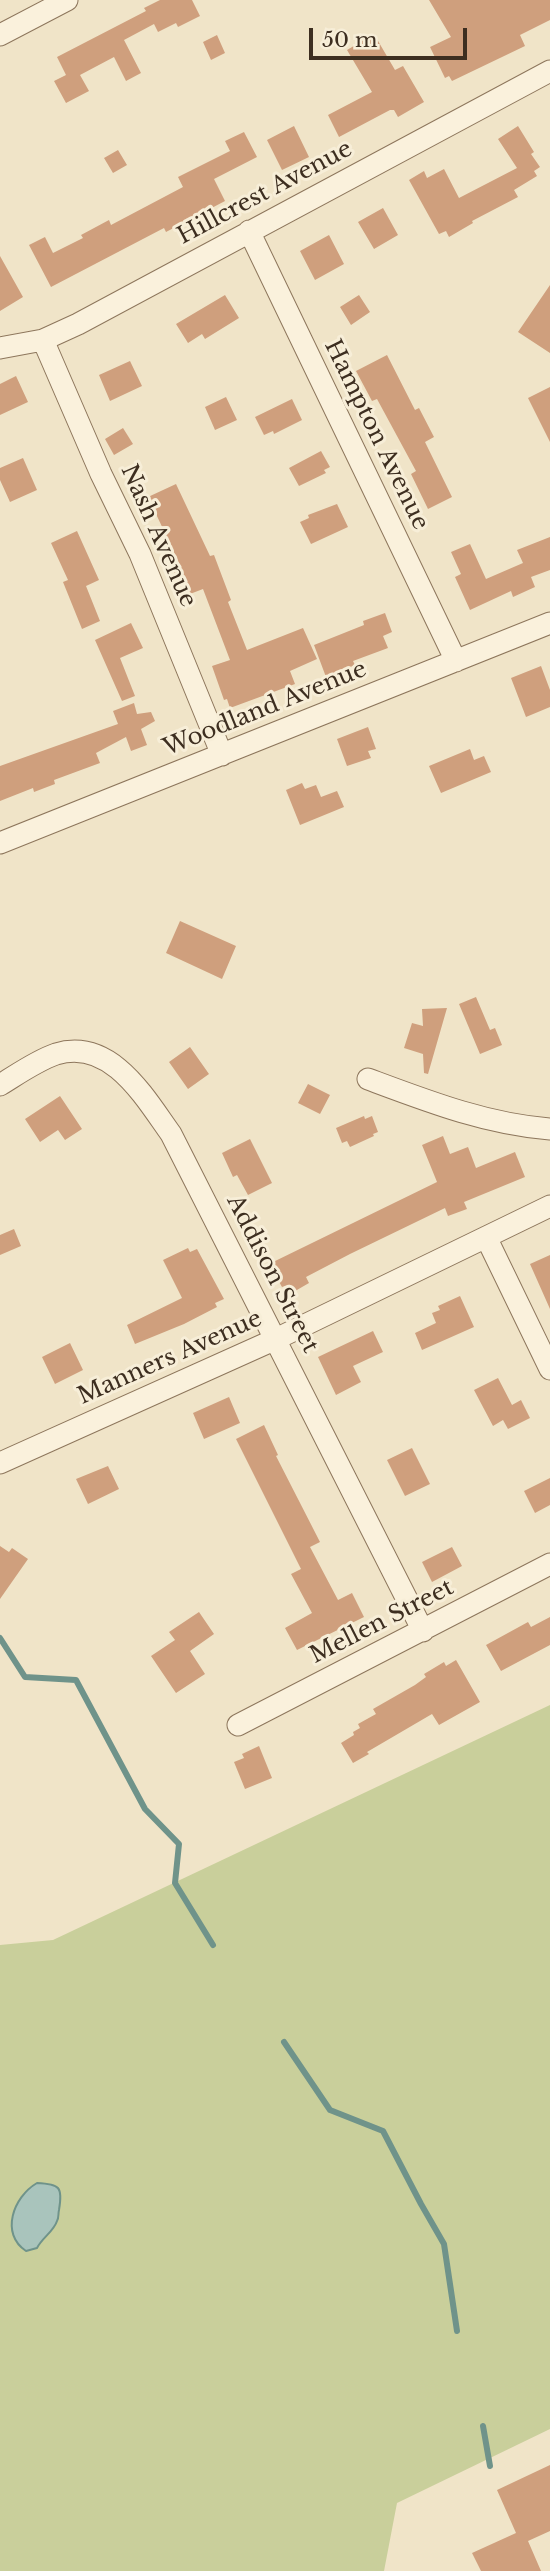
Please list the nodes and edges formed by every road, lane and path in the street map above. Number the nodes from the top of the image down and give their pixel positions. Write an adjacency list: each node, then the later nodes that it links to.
1 (67, 0): 2 (street)
2 (0, 35)
3 (550, 71): 4 (street, Hillcrest Avenue)
4 (249, 231): 5 (street, Hillcrest Avenue); 8 (street, Hampton Avenue)
5 (43, 340): 6 (street, Hillcrest Avenue); 9 (street, Nash Avenue)
6 (0, 348)
7 (550, 623): 8 (street, Woodland Avenue)
8 (456, 661): 9 (street, Woodland Avenue)
9 (222, 755): 10 (street, Woodland Avenue)
10 (0, 843)
11 (368, 1079): 13 (street)
12 (0, 1085): 16 (street, Addison Street)
13 (550, 1129)
14 (550, 1206): 15 (street, Manners Avenue)
15 (486, 1237): 16 (street, Manners Avenue); 17 (street)
16 (276, 1339): 18 (street, Manners Avenue); 20 (street, Addison Street)
17 (550, 1368)
18 (0, 1463)
19 (550, 1564): 20 (street, Mellen Street)
20 (423, 1631): 21 (street, Mellen Street)
21 (238, 1725)

